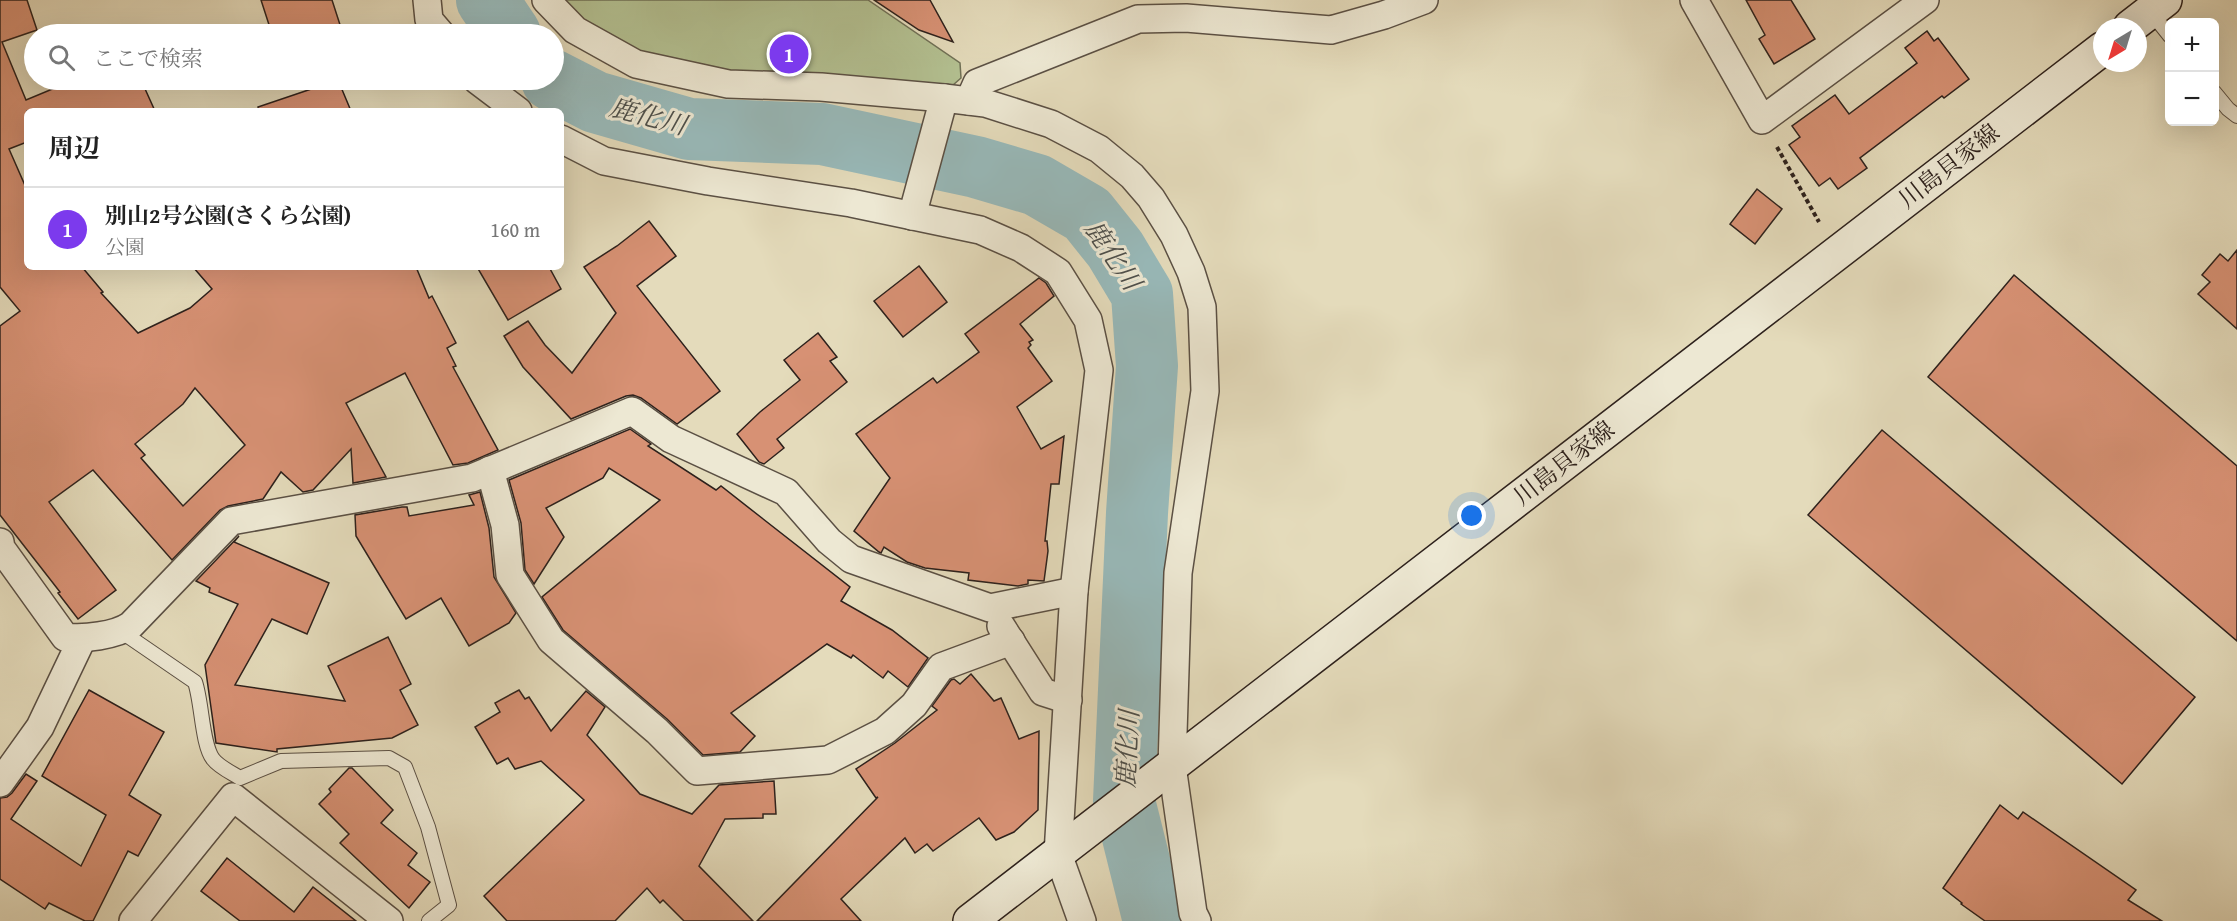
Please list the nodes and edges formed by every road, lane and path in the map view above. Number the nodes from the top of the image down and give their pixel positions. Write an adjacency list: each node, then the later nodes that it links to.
1 (427, 0): 7 (street)
2 (546, 0): 11 (street)
3 (1424, 0): 6 (street)
4 (1694, 0): 14 (street)
5 (1925, 0): 14 (street)
6 (1227, 11): 11 (street)
7 (432, 24)
8 (2093, 56): 26 (main road, 川島貝家線)
9 (490, 90): 12 (street)
10 (2219, 98): 13 (lane)
11 (951, 103): 16 (street); 26 (street)
12 (514, 108)
13 (2237, 116)
14 (1762, 120): 17 (path)
15 (564, 141): 16 (street)
16 (916, 206): 20 (street)
17 (1819, 222)
18 (490, 470): 21 (street); 22 (street); 24 (street)
19 (0, 546): 23 (street)
20 (1074, 591): 21 (street); 25 (street)
21 (990, 608): 24 (street)
22 (122, 632): 23 (street); 28 (lane)
23 (82, 639): 27 (street)
24 (1011, 641): 25 (street)
25 (1068, 700): 29 (street)
26 (1172, 766): 29 (main road, 川島貝家線); 35 (street)
27 (0, 783)
28 (237, 788): 30 (street); 31 (street); 32 (lane)
29 (1058, 854): 33 (main road, 川島貝家線); 34 (street)
30 (133, 921)
31 (389, 921)
32 (429, 921)
33 (970, 921)
34 (1082, 921)
35 (1197, 921)

